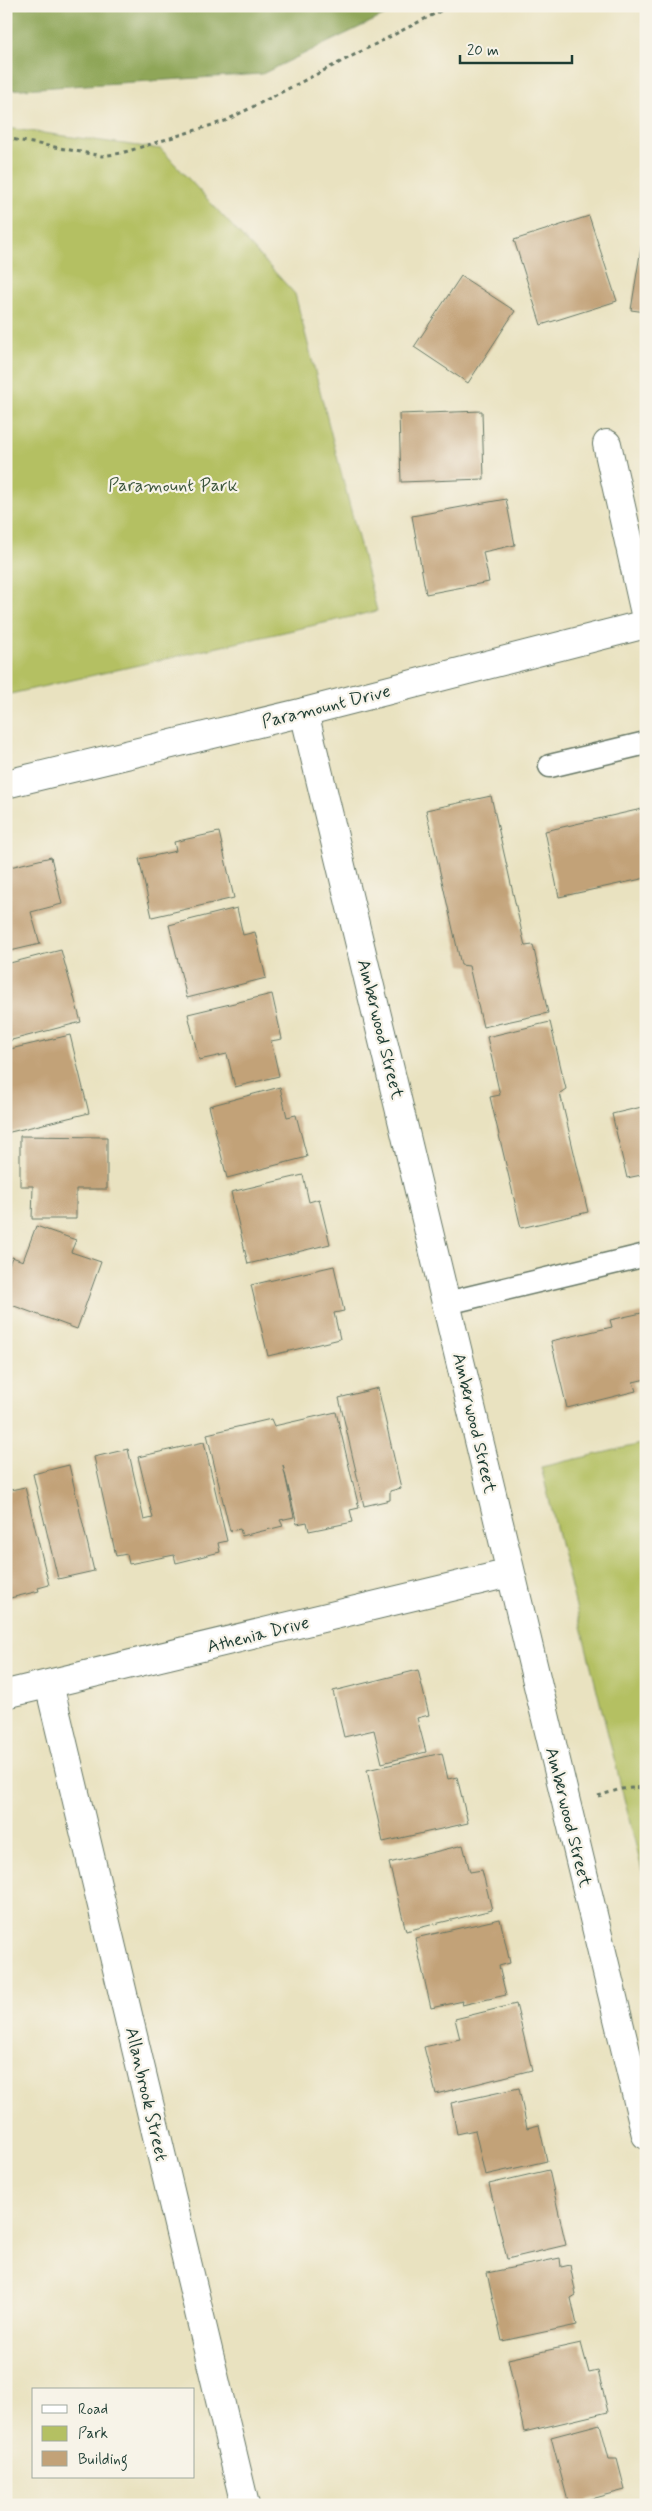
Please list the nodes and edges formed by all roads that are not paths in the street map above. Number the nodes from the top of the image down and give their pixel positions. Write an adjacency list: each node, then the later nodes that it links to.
1 (606, 444): 2 (street)
2 (646, 618)
3 (646, 624): 4 (street, Paramount Drive)
4 (304, 712): 7 (street, Paramount Drive); 9 (street, Amberwood Street)
5 (646, 743): 6 (lane)
6 (550, 766)
7 (6, 784)
8 (646, 1255): 9 (lane)
9 (447, 1303): 10 (street, Amberwood Street)
10 (510, 1573): 11 (street, Athenia Drive); 13 (street, Amberwood Street)
11 (49, 1684): 12 (street, Athenia Drive); 14 (street, Allanbrook Street)
12 (6, 1694)
13 (646, 2135)
14 (245, 2505)

